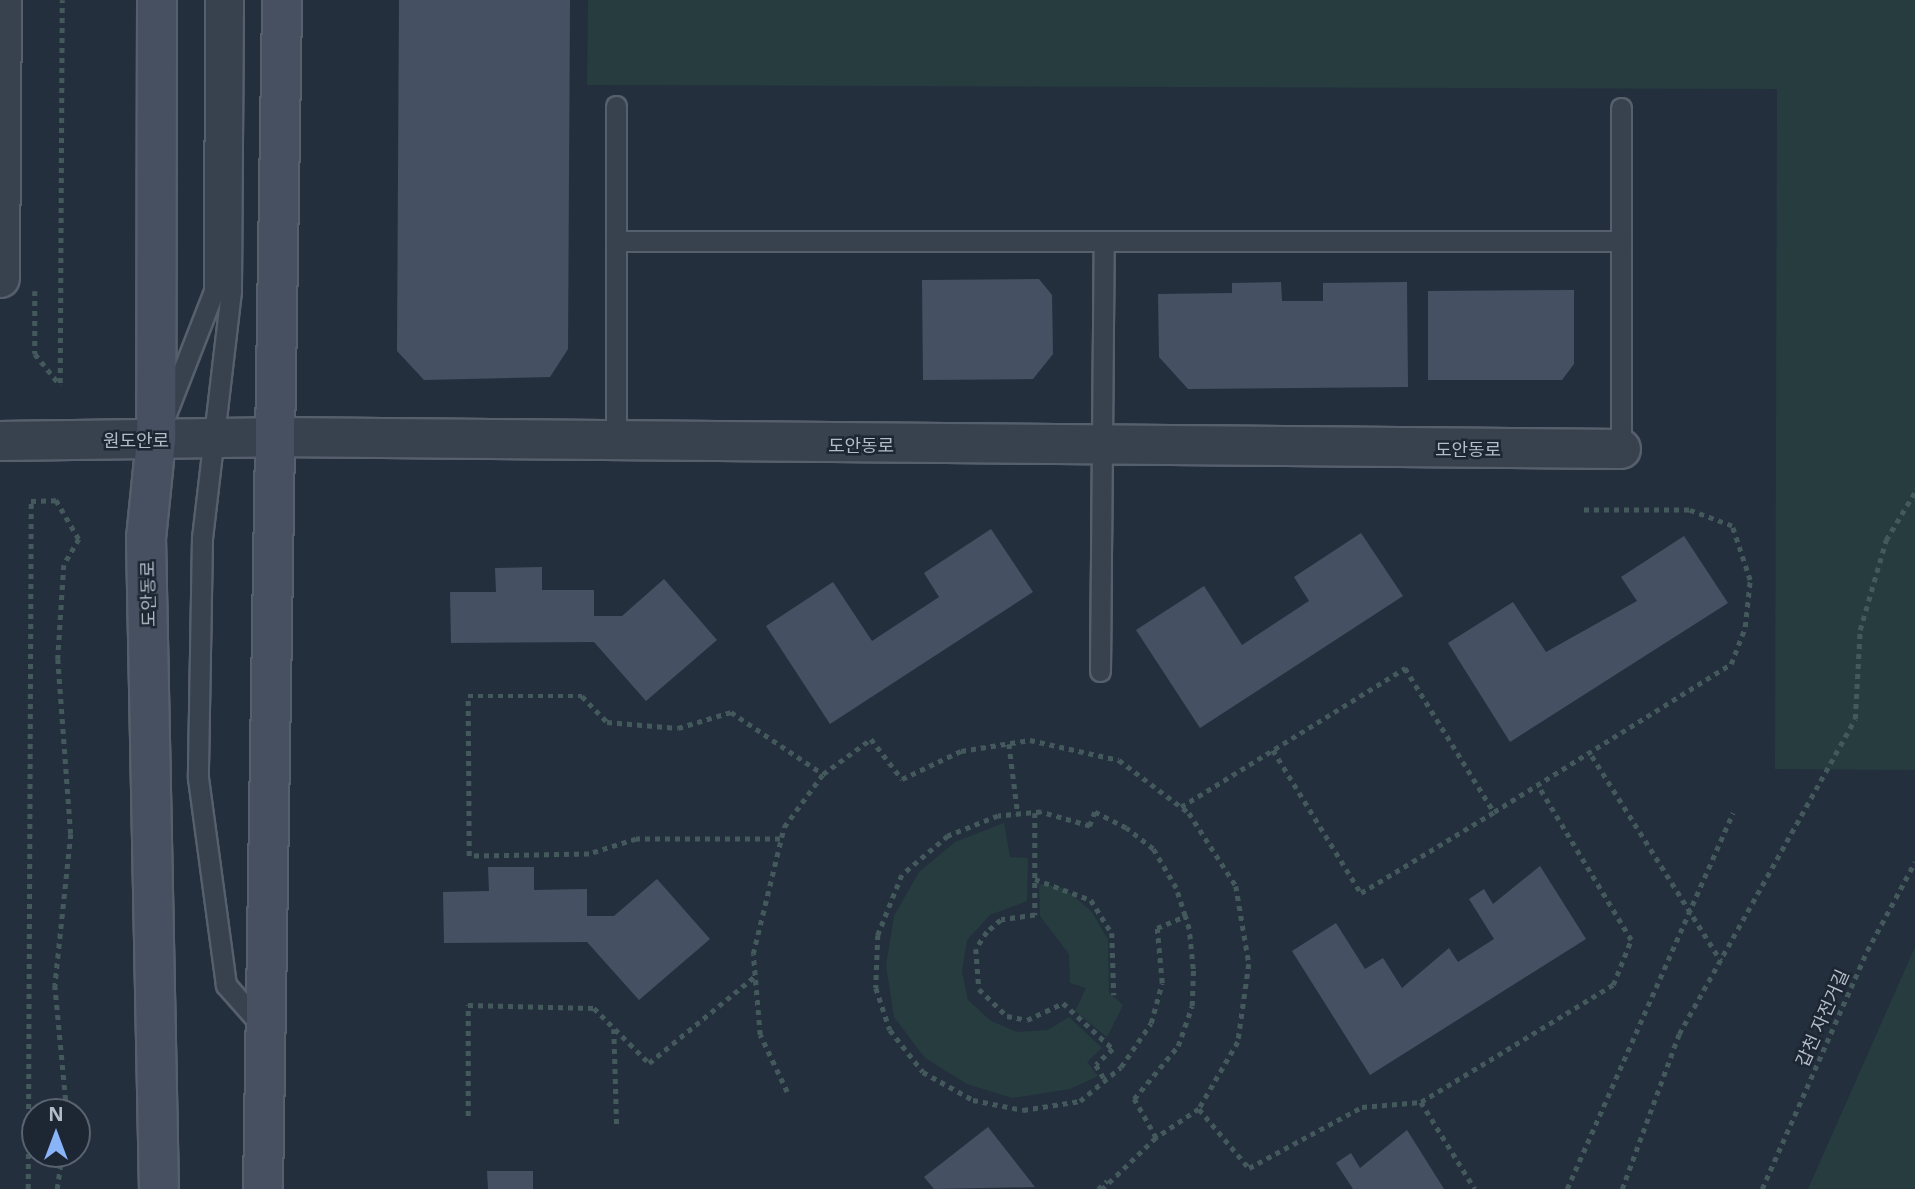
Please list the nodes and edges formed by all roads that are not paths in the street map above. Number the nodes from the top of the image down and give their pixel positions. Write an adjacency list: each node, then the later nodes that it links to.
1 (2, 0): 11 (street)
2 (157, 0): 14 (main road, 도안동로)
3 (215, 0): 14 (lane)
4 (233, 0): 13 (lane)
5 (282, 0): 12 (main road)
6 (616, 106): 8 (lane)
7 (1621, 108): 10 (lane, 도안동로)
8 (616, 241): 9 (lane); 16 (lane)
9 (1104, 241): 10 (lane); 17 (lane)
10 (1621, 241): 18 (lane, 도안동로)
11 (1, 278)
12 (273, 437): 13 (street, 원도안로); 16 (street, 도안동로); 20 (main road)
13 (213, 439): 14 (street, 원도안로); 20 (lane)
14 (156, 440): 15 (street, 원도안로); 21 (main road, 도안동로)
15 (0, 441)
16 (616, 444): 17 (street, 도안동로)
17 (1106, 447): 18 (street, 도안동로); 19 (lane)
18 (1621, 449)
19 (1100, 671)
20 (266, 1031): 22 (main road)
21 (159, 1189)
22 (263, 1189)

